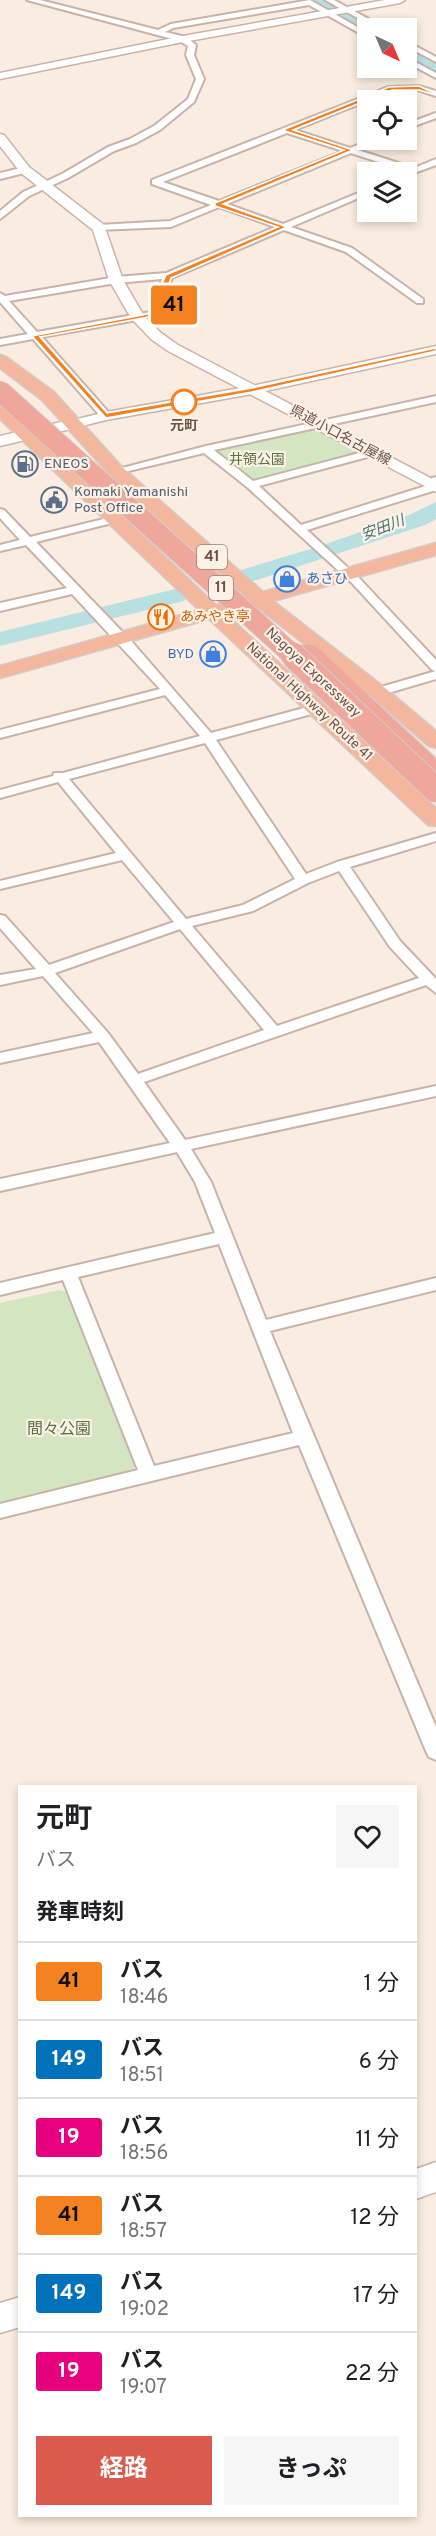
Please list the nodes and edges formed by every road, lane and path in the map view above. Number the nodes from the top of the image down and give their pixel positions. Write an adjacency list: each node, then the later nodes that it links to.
1 (31, 0): 9 (street)
2 (329, 0): 5 (street)
3 (400, 0): 5 (street)
4 (307, 2): 6 (street); 9 (street)
5 (345, 9): 6 (street); 7 (street)
6 (328, 12): 8 (street); 10 (street)
7 (362, 18)
8 (357, 29)
9 (160, 32): 10 (street)
10 (183, 39): 14 (street); 28 (street)
11 (417, 49): 12 (street)
12 (436, 60)
13 (417, 65): 15 (street)
14 (0, 76)
15 (436, 76)
16 (436, 94): 19 (street)
17 (436, 115): 18 (street)
18 (417, 123)
19 (287, 130): 22 (street); 30 (street)
20 (0, 138): 25 (main road)
21 (357, 147): 22 (street)
22 (350, 150): 23 (street); 30 (street)
23 (382, 162)
24 (436, 162): 26 (street)
25 (25, 170): 27 (street); 28 (main road)
26 (417, 170)
27 (0, 176)
28 (43, 184): 31 (street); 33 (main road)
29 (357, 196): 32 (street)
30 (217, 204): 32 (street); 33 (street)
31 (1, 215)
32 (283, 227): 34 (street); 37 (street)
33 (99, 228): 35 (main road, 県道小口名古屋線)
34 (168, 276): 35 (street); 38 (street)
35 (116, 280): 36 (street); 38 (main road, 県道小口名古屋線)
36 (1, 298): 39 (street)
37 (420, 302)
38 (138, 318): 39 (street); 45 (main road, 県道小口名古屋線)
39 (36, 336): 40 (street); 49 (street)
40 (0, 342)
41 (436, 350): 45 (street)
42 (0, 360): 50 (highway, 41)
43 (0, 372): 55 (highway, Nagoya Expressway / 11)
44 (0, 379): 55 (highway)
45 (252, 390): 49 (street); 51 (main road, 県道小口名古屋線)
46 (0, 391): 87 (highway, Nagoya Expressway / 11, bridge)
47 (436, 399): 51 (street)
48 (0, 410): 52 (highway, National Highway Route 41 / 41)
49 (106, 416): 50 (street)
50 (75, 424): 52 (main road); 57 (highway, 41)
51 (317, 424): 54 (street); 56 (main road, 県道小口名古屋線)
52 (28, 435): 53 (main road); 61 (highway, National Highway Route 41 / 41)
53 (0, 441)
54 (206, 449): 57 (street); 58 (street)
55 (87, 453): 73 (highway, Nagoya Expressway / 11)
56 (371, 453): 58 (street); 59 (main road, 県道小口名古屋線)
57 (116, 471): 69 (highway, 41)
58 (251, 485): 62 (street)
59 (436, 485): 62 (street)
60 (0, 512): 63 (street)
61 (116, 519): 63 (street); 71 (highway, National Highway Route 41 / 41)
62 (299, 529): 67 (street)
63 (28, 542): 64 (street); 68 (street)
64 (0, 548)
65 (436, 549): 67 (highway)
66 (436, 559): 67 (highway)
67 (352, 577): 69 (highway); 74 (street)
68 (75, 590): 70 (street); 72 (street)
69 (263, 603): 71 (highway); 79 (highway, 41)
70 (0, 607)
71 (217, 616): 72 (highway); 80 (highway, National Highway Route 41 / 41)
72 (125, 641): 75 (highway); 77 (highway); 78 (street)
73 (308, 651): 84 (highway); 85 (highway, 11)
74 (436, 667)
75 (0, 672)
76 (436, 675): 79 (street)
77 (0, 680)
78 (168, 691): 81 (street); 82 (street)
79 (378, 692): 83 (highway, 41)
80 (315, 709): 82 (street); 89 (highway, National Highway Route 41 / 41)
81 (0, 734)
82 (207, 736): 86 (street); 93 (street)
83 (436, 742)
84 (436, 749)
85 (436, 772)
86 (59, 776): 88 (street); 91 (street)
87 (436, 790)
88 (0, 794)
89 (436, 820)
90 (436, 837): 92 (street)
91 (125, 855): 94 (street); 96 (street)
92 (342, 865): 93 (street); 99 (street)
93 (303, 880): 96 (street)
94 (0, 885)
95 (0, 919): 97 (street)
96 (183, 924): 97 (street); 100 (street)
97 (48, 971): 98 (street); 101 (street)
98 (0, 980)
99 (432, 984): 100 (street)
100 (274, 1032): 103 (street)
101 (103, 1036): 102 (street); 103 (street)
102 (0, 1058)
103 (135, 1080): 105 (street)
104 (436, 1091): 105 (street)
105 (180, 1145): 106 (street); 107 (street)
106 (0, 1185)
107 (223, 1237): 108 (street); 111 (street)
108 (69, 1274): 110 (street); 113 (street)
109 (436, 1284): 111 (street)
110 (0, 1289)
111 (261, 1327): 112 (street)
112 (304, 1437): 113 (street); 115 (street)
113 (148, 1474): 114 (street)
114 (0, 1511)
115 (436, 1751)
116 (436, 2177): 117 (street)
117 (417, 2184)
118 (18, 2313): 119 (street)
119 (0, 2318)

